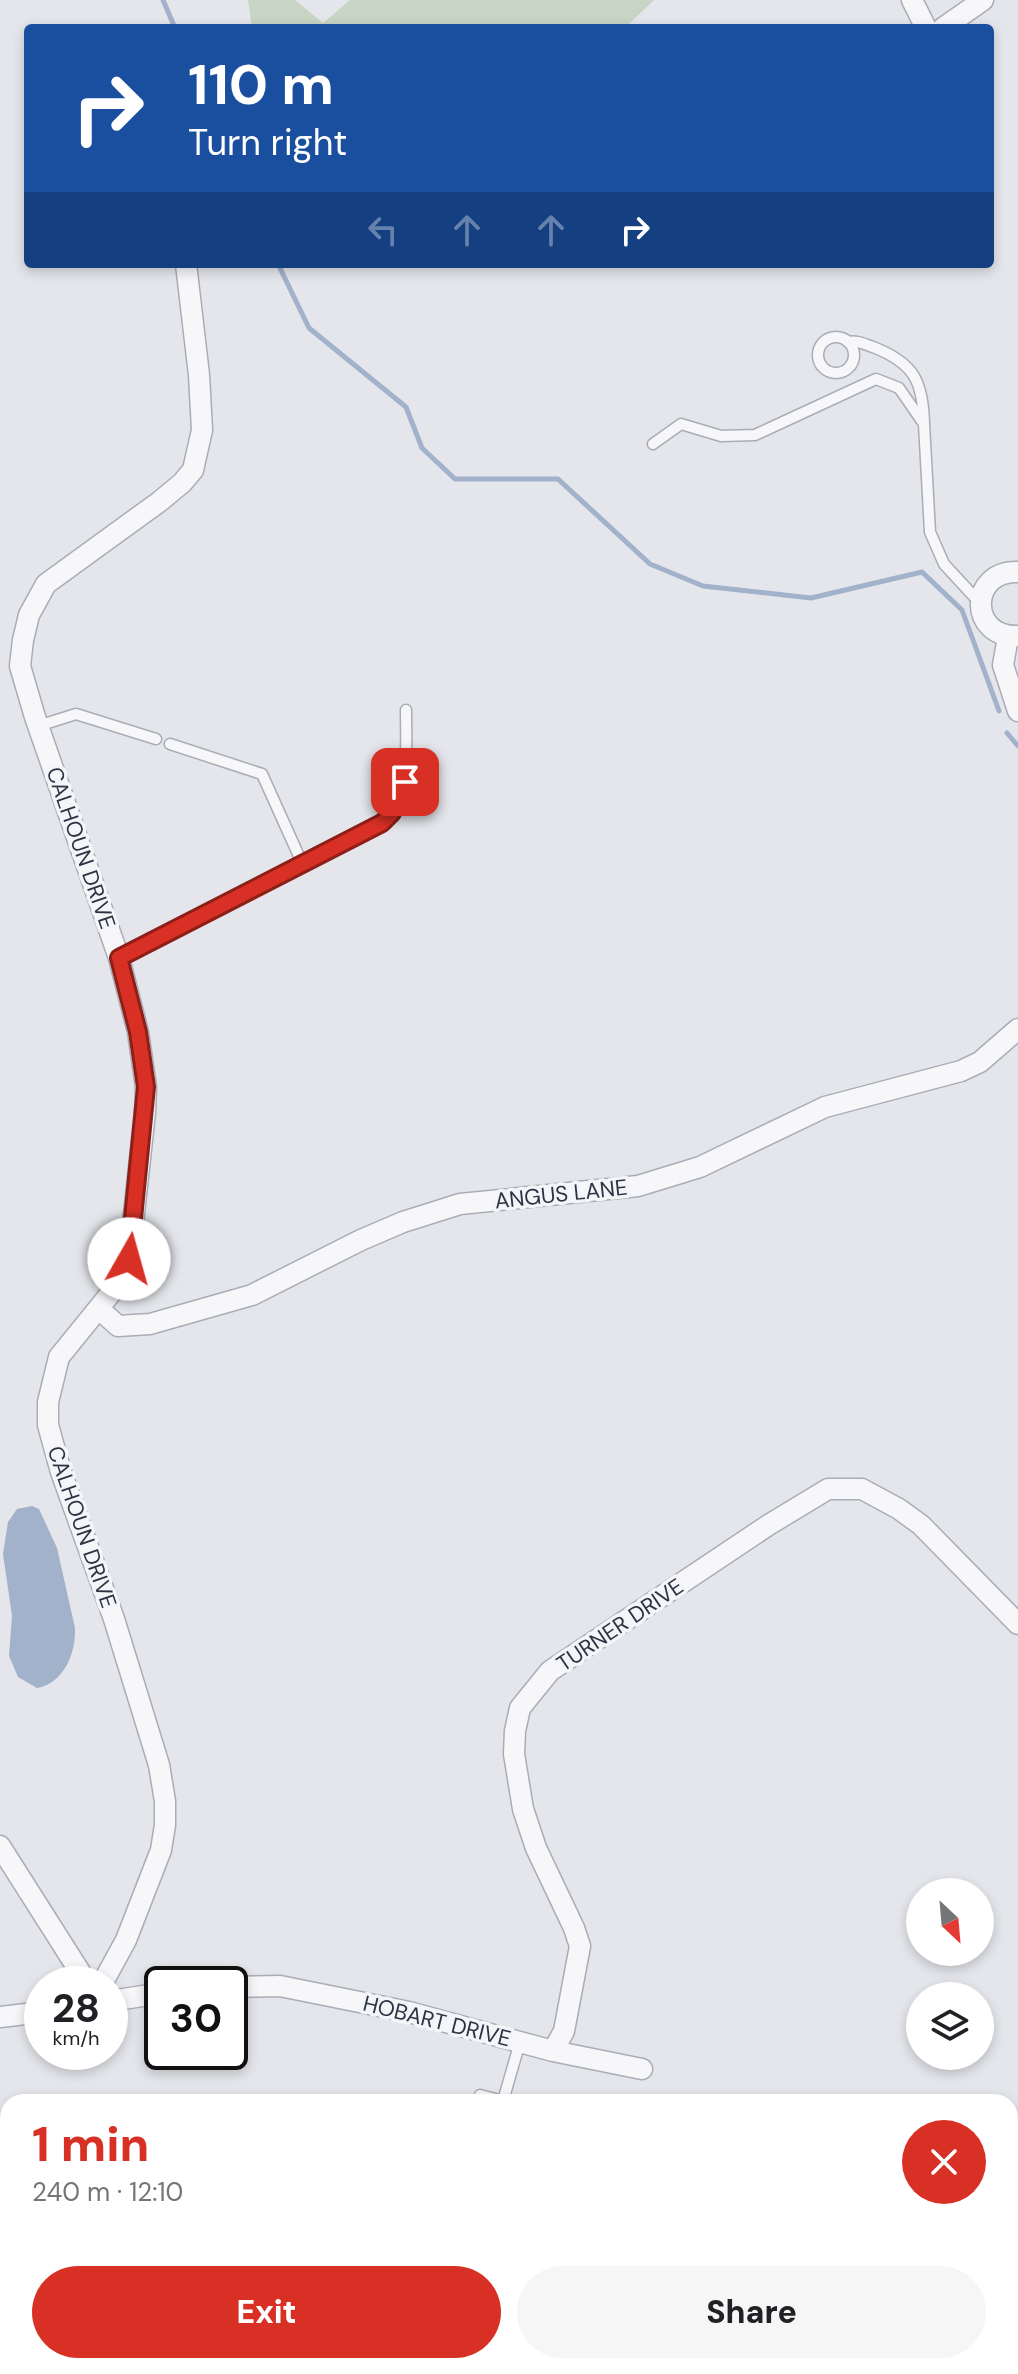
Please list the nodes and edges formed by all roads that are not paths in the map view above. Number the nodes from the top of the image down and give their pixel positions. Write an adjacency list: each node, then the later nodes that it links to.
1 (912, 0): 3 (street)
2 (983, 0): 4 (street)
3 (924, 24)
4 (949, 24)
5 (186, 268): 14 (street, CALHOUN DRIVE)
6 (848, 342): 7 (lane)
7 (924, 424): 8 (lane); 10 (lane)
8 (653, 444)
9 (1018, 572): 10 (street)
10 (980, 603): 11 (street)
11 (1013, 637): 13 (street)
12 (406, 710): 17 (lane)
13 (1018, 711)
14 (38, 726): 15 (lane); 18 (street, CALHOUN DRIVE)
15 (156, 739)
16 (170, 744): 17 (lane)
17 (303, 865): 18 (lane)
18 (119, 958): 20 (street, CALHOUN DRIVE)
19 (1018, 1029): 20 (street, ANGUS LANE)
20 (99, 1309): 24 (street, CALHOUN DRIVE)
21 (1018, 1624): 29 (street, TURNER DRIVE)
22 (0, 1846): 23 (street)
23 (76, 1966)
24 (112, 1966)
25 (248, 1987): 28 (street, HOBART DRIVE)
26 (24, 2014): 27 (street)
27 (0, 2017)
28 (520, 2042): 29 (street, HOBART DRIVE); 31 (lane)
29 (553, 2051): 30 (street, HOBART DRIVE)
30 (642, 2069)
31 (505, 2094)

